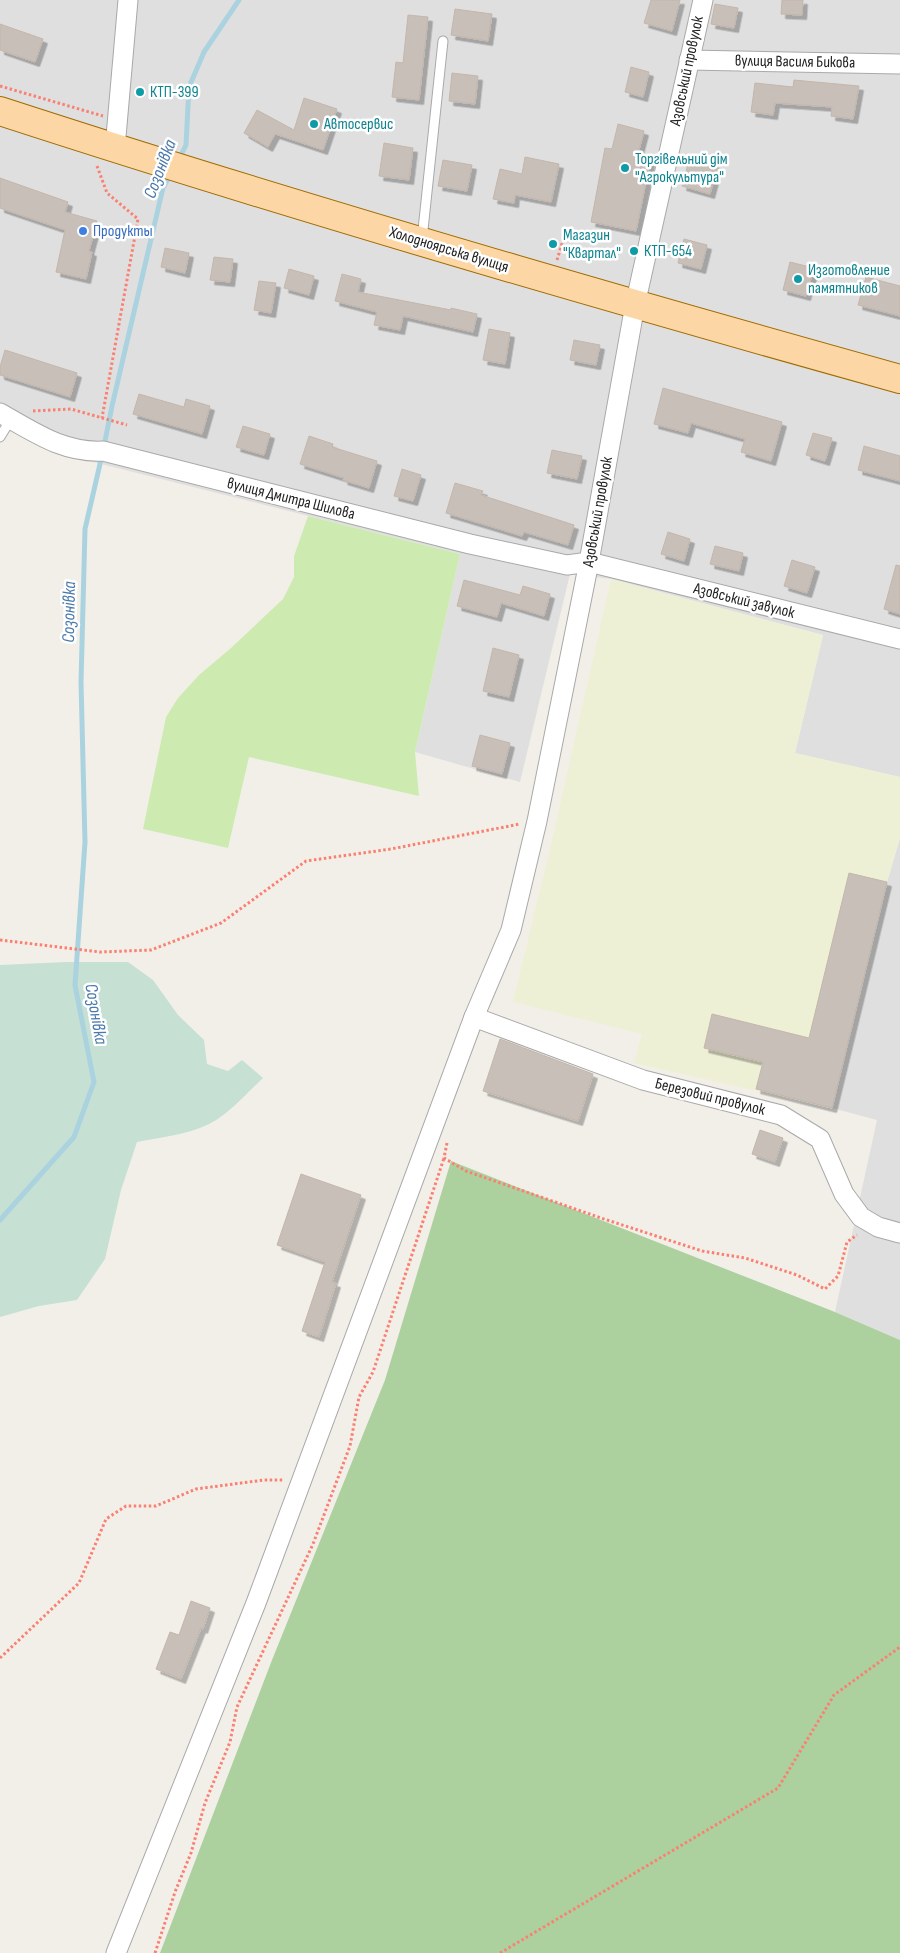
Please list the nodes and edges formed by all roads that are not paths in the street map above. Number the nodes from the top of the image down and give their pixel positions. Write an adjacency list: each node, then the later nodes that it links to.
1 (128, 0): 7 (street)
2 (703, 0): 5 (street, Азовський провулок)
3 (443, 41): 8 (lane)
4 (899, 59): 5 (street, вулиця Василя Бикова)
5 (690, 60): 9 (street, Азовський провулок)
6 (0, 111): 7 (main road, Холодноярська вулиця)
7 (106, 157): 8 (main road, Холодноярська вулиця)
8 (422, 242): 9 (main road, Холодноярська вулиця)
9 (635, 305): 10 (main road, Холодноярська вулиця); 13 (street, Азовський провулок)
10 (900, 379)
11 (13, 414): 12 (lane); 13 (street, вулиця Дмитра Шилова)
12 (0, 437)
13 (589, 562): 14 (street, Азовський завулок); 15 (street, Азовський провулок)
14 (900, 639)
15 (474, 1017): 16 (street, Березовий провулок); 17 (street, Азовський провулок)
16 (900, 1233)
17 (116, 1953)

